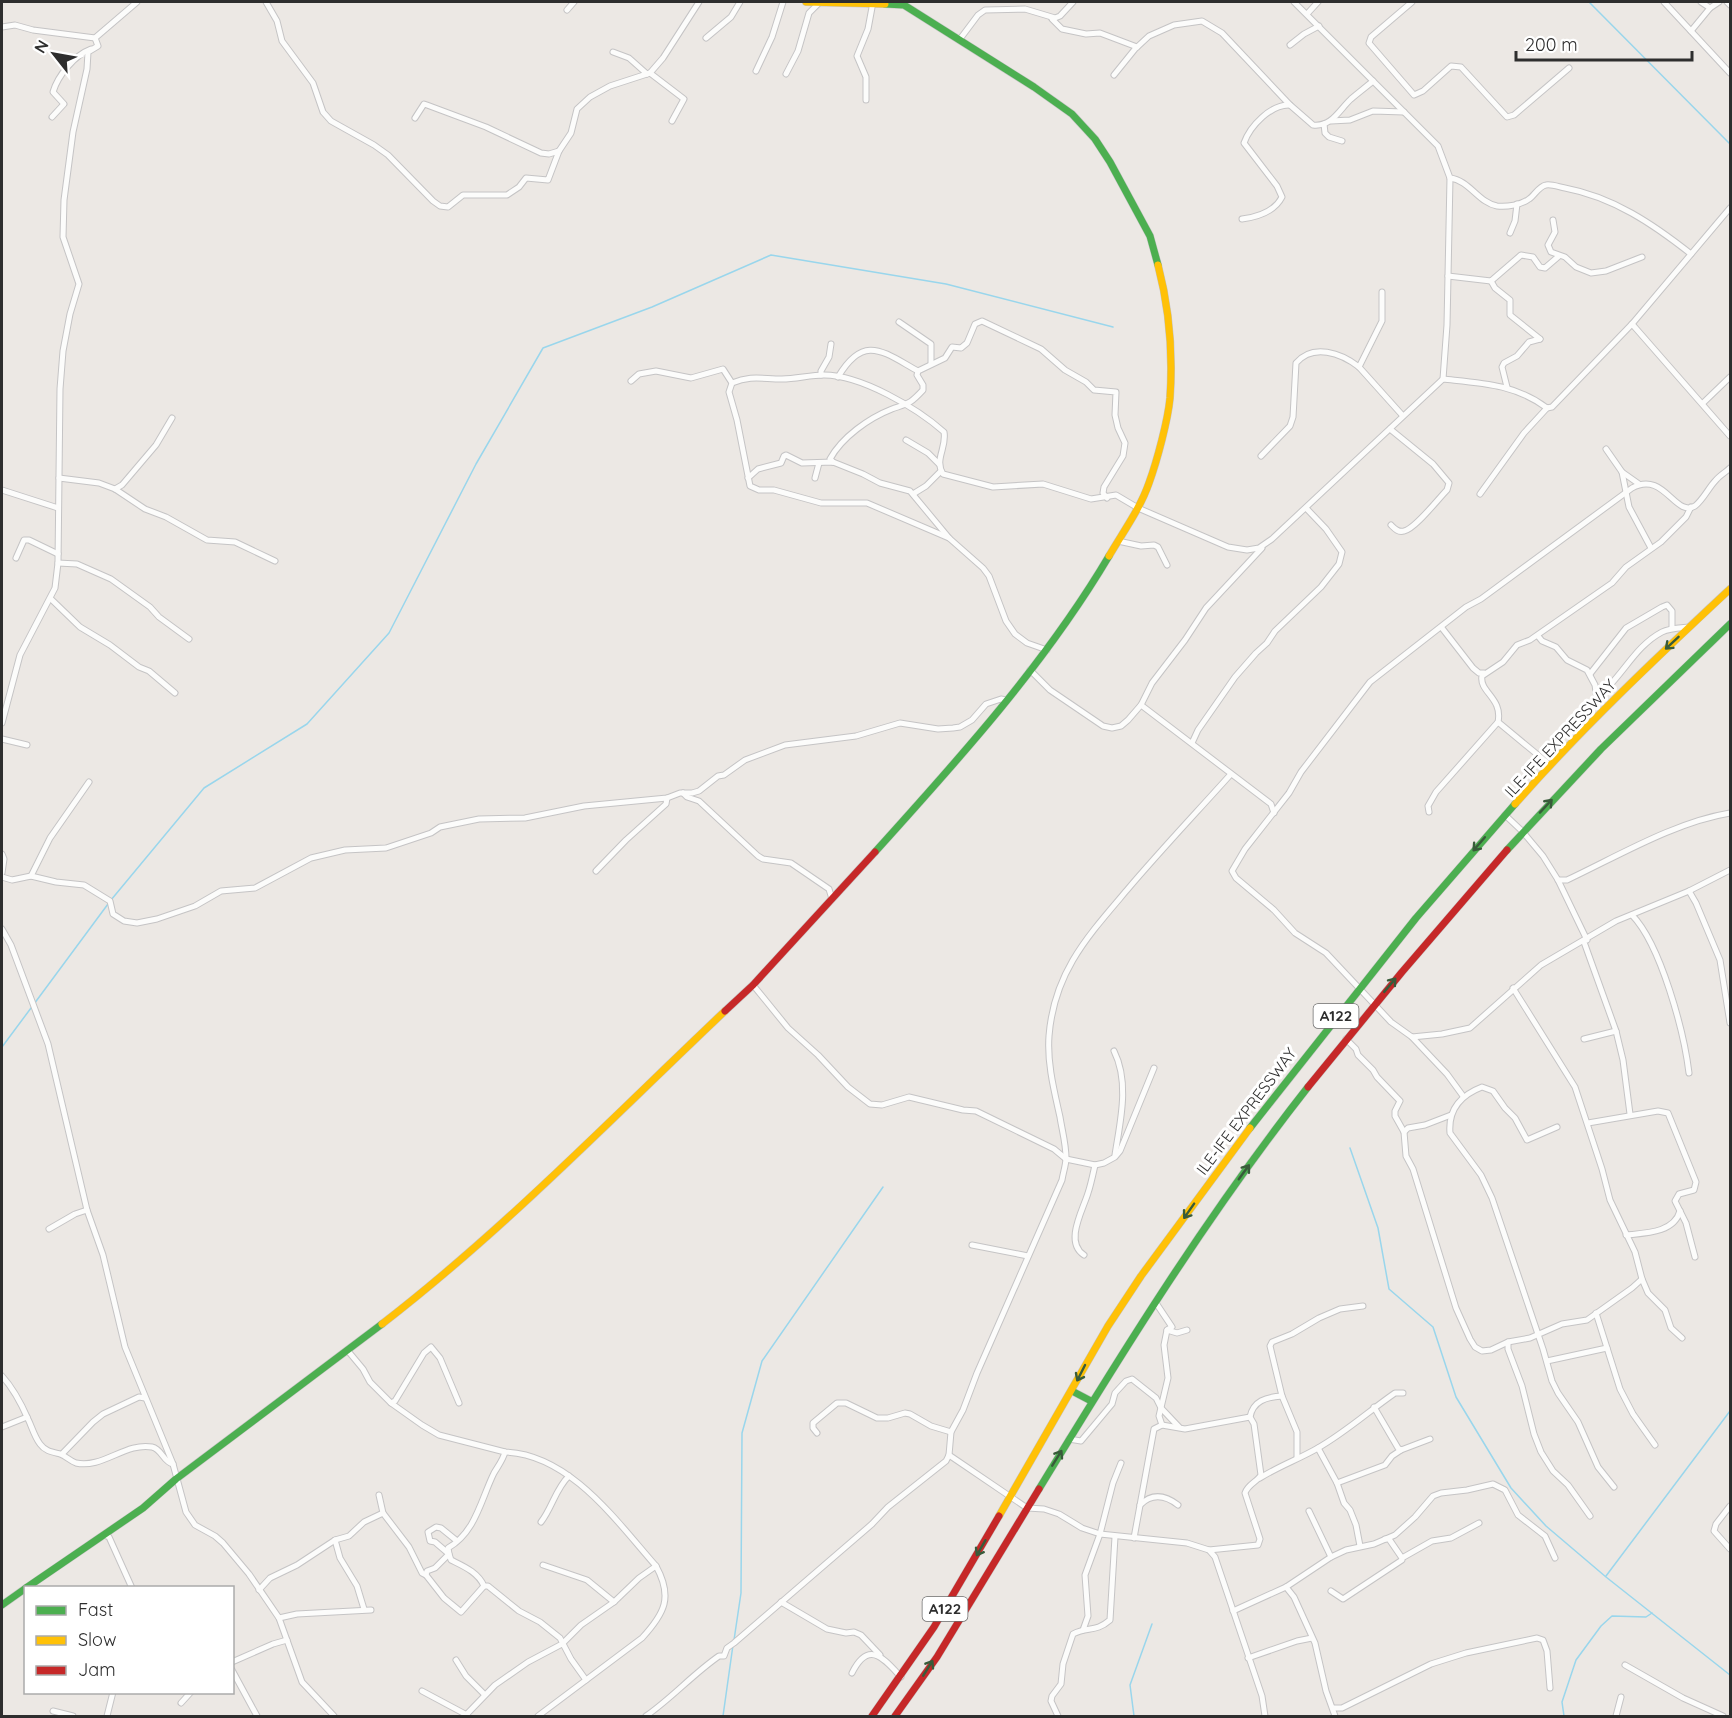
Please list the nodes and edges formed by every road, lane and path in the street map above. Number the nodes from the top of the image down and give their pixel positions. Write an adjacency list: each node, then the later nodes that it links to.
1 (137, 2): 27 (street)
2 (266, 2): 50 (street)
3 (574, 2): 21 (street)
4 (699, 2): 37 (street)
5 (740, 2): 28 (street)
6 (783, 2): 35 (street)
7 (806, 2): 17 (main road)
8 (873, 2): 17 (main road); 18 (main road); 41 (street)
9 (1073, 2): 23 (street)
10 (1294, 2): 22 (street)
11 (1318, 2): 22 (street)
12 (1412, 2): 34 (street)
13 (1665, 2): 26 (street)
14 (1701, 2): 20 (street)
15 (1719, 2): 20 (street)
16 (1727, 2): 19 (street)
17 (819, 3): 38 (street)
18 (905, 3): 29 (main road)
19 (1731, 5)
20 (1710, 8): 26 (street)
21 (567, 10)
22 (1307, 14): 24 (street)
23 (1050, 18): 29 (street); 32 (street)
24 (1319, 26): 30 (street); 40 (street)
25 (2, 27): 27 (street)
26 (1691, 31): 36 (street)
27 (95, 38): 31 (street)
28 (706, 38)
29 (960, 39): 103 (main road)
30 (1290, 45)
31 (98, 46): 44 (street); 91 (street)
32 (1137, 47): 39 (street); 42 (street)
33 (613, 52): 37 (street)
34 (1569, 68)
35 (756, 71)
36 (1731, 73)
37 (649, 74): 46 (street); 50 (street)
38 (786, 74)
39 (1114, 75)
40 (1373, 81): 43 (street); 47 (street)
41 (866, 100)
42 (1290, 105): 48 (street); 54 (street)
43 (1404, 112): 47 (street); 51 (street)
44 (52, 117)
45 (415, 118): 50 (street)
46 (672, 121)
47 (1331, 121): 48 (street)
48 (1324, 124): 49 (street)
49 (1342, 141)
50 (559, 151)
51 (1450, 178): 52 (street); 60 (street)
52 (1517, 204): 56 (street); 57 (street)
53 (1731, 208): 57 (street)
54 (1242, 219)
55 (1553, 220): 58 (street)
56 (1510, 233)
57 (1691, 254): 64 (street)
58 (1559, 256): 59 (street); 61 (street)
59 (1642, 257)
60 (1448, 276): 61 (street); 72 (street)
61 (1491, 281): 75 (street)
62 (1382, 292): 67 (street)
63 (899, 322): 66 (street)
64 (1632, 324): 76 (street); 78 (street)
65 (831, 344): 69 (street)
66 (932, 364): 68 (street); 100 (street)
67 (1359, 367): 79 (street); 85 (street)
68 (918, 371): 70 (street); 77 (street)
69 (821, 375): 70 (street); 74 (street)
70 (838, 377): 77 (street)
71 (1731, 377): 76 (street)
72 (1443, 379): 75 (street); 79 (street)
73 (631, 381): 74 (street)
74 (732, 383): 92 (street)
75 (1508, 387): 78 (street)
76 (1703, 404): 82 (street)
77 (908, 405): 86 (street); 88 (street)
78 (1547, 408): 99 (street)
79 (1403, 416): 81 (street)
80 (172, 418): 95 (street)
81 (1390, 429): 104 (street); 105 (street)
82 (1731, 436)
83 (906, 440): 88 (street)
84 (1606, 449): 90 (street)
85 (1261, 456)
86 (832, 462): 87 (street); 98 (street)
87 (819, 463): 92 (street); 93 (street)
88 (940, 468): 98 (street); 100 (street)
89 (1731, 468): 101 (street)
90 (1622, 472): 94 (street); 97 (street)
91 (59, 478): 95 (street); 102 (street)
92 (748, 478): 106 (street)
93 (816, 478)
94 (1639, 484): 97 (street); 101 (street)
95 (115, 489): 112 (street)
96 (2, 490): 102 (street)
97 (1626, 492): 109 (street); 119 (street)
98 (913, 494): 106 (street)
99 (1480, 494)
100 (1107, 498): 103 (street)
101 (1691, 507): 109 (street)
102 (58, 508): 110 (street)
103 (1138, 508): 107 (street); 108 (main road)
104 (1306, 508): 107 (street); 137 (street)
105 (1391, 525)
106 (949, 538): 123 (street)
107 (1272, 539): 132 (street)
108 (1118, 541): 114 (street); 123 (main road)
109 (1651, 548): 121 (street)
110 (58, 554): 111 (street); 113 (street)
111 (16, 558)
112 (275, 561)
113 (58, 563): 116 (street); 122 (street)
114 (1167, 565)
115 (1731, 589): 118 (main road, ILE-IFE EXPRESSWAY / A122)
116 (51, 599): 129 (street); 134 (street)
117 (1731, 624): 150 (main road, ILE-IFE EXPRESSWAY / A122, one-way to 117)
118 (1689, 627): 120 (street); 135 (main road, ILE-IFE EXPRESSWAY / A122, one-way to 135)
119 (1442, 628): 125 (street); 144 (street)
120 (1672, 628): 126 (street); 128 (street)
121 (1538, 636): 125 (street); 126 (street)
122 (189, 639)
123 (1047, 650): 124 (main road)
124 (1030, 670): 131 (main road); 132 (street)
125 (1485, 673): 133 (street)
126 (1590, 674): 127 (street)
127 (1595, 685): 128 (street); 130 (street)
128 (1605, 690): 130 (street)
129 (175, 693)
130 (1597, 699): 135 (street)
131 (1006, 700): 142 (street); 158 (main road)
132 (1141, 705): 137 (street)
133 (1498, 722): 139 (street); 146 (street)
134 (2, 723)
135 (1579, 734): 139 (main road, ILE-IFE EXPRESSWAY / A122)
136 (2, 739): 138 (street)
137 (1192, 743): 140 (street)
138 (27, 745)
139 (1550, 765): 149 (main road, ILE-IFE EXPRESSWAY / A122)
140 (1230, 774): 145 (street); 181 (street)
141 (89, 782): 155 (street)
142 (683, 793): 143 (street); 158 (street)
143 (667, 798): 153 (street); 155 (street)
144 (1281, 803): 145 (street); 147 (street)
145 (1271, 804): 147 (street)
146 (1429, 812)
147 (1274, 813): 163 (street)
148 (1731, 813): 156 (street)
149 (1505, 815): 150 (street); 163 (main road, ILE-IFE EXPRESSWAY / A122, one-way to 163)
150 (1522, 831): 156 (street); 165 (main road, ILE-IFE EXPRESSWAY / A122, one-way to 150)
151 (2, 854): 154 (street)
152 (1731, 870): 157 (street)
153 (596, 871)
154 (2, 875): 155 (street)
155 (31, 876)
156 (1558, 880): 161 (street)
157 (1689, 891): 159 (street); 166 (street)
158 (832, 899): 162 (main road)
159 (1632, 915): 161 (street); 173 (street)
160 (2, 929): 183 (street)
161 (1585, 941): 164 (street); 167 (street)
162 (753, 985): 181 (street); 201 (main road)
163 (1360, 987): 165 (street); 204 (main road, ILE-IFE EXPRESSWAY / A122, one-way to 204)
164 (1513, 988): 168 (street); 177 (street)
165 (1374, 1004): 168 (street); 169 (main road, ILE-IFE EXPRESSWAY / A122)
166 (1731, 1023)
167 (1617, 1031): 170 (street); 175 (street)
168 (1412, 1037): 174 (street)
169 (1346, 1039): 179 (street); 192 (main road, ILE-IFE EXPRESSWAY / A122, one-way to 169)
170 (1584, 1039)
171 (1114, 1052): 180 (street)
172 (1154, 1068): 180 (street)
173 (1689, 1073)
174 (1463, 1096): 176 (street); 178 (street)
175 (1630, 1114): 177 (street); 184 (street)
176 (1450, 1115): 179 (street); 197 (street)
177 (1588, 1123): 186 (street)
178 (1557, 1127)
179 (1404, 1132): 199 (street)
180 (1115, 1157): 182 (street)
181 (1066, 1159): 182 (street); 188 (street)
182 (1095, 1165): 189 (street)
183 (87, 1210): 185 (street); 207 (street)
184 (1680, 1211): 186 (street); 190 (street)
185 (50, 1229)
186 (1626, 1235): 191 (street)
187 (972, 1245): 188 (street)
188 (1028, 1256): 218 (street)
189 (1084, 1256)
190 (1695, 1257)
191 (1642, 1279): 194 (street); 198 (street)
192 (1155, 1302): 195 (street); 208 (main road, ILE-IFE EXPRESSWAY / A122)
193 (1363, 1306): 206 (street)
194 (1596, 1313): 197 (street); 200 (street)
195 (1167, 1330): 196 (street); 212 (street)
196 (1188, 1330)
197 (1539, 1335): 199 (street); 202 (street)
198 (1682, 1338)
199 (1508, 1342): 244 (street)
200 (1606, 1348): 202 (street); 222 (street)
201 (348, 1351): 210 (street); 232 (main road)
202 (1547, 1361): 235 (street)
203 (2, 1376): 213 (street)
204 (1072, 1392): 208 (main road); 237 (main road, ILE-IFE EXPRESSWAY / A122)
205 (1403, 1393): 211 (street)
206 (1282, 1396): 214 (street); 228 (street)
207 (145, 1398): 226 (street); 230 (street)
208 (1091, 1401): 220 (main road, ILE-IFE EXPRESSWAY / A122)
209 (459, 1402): 210 (street)
210 (391, 1403): 225 (street)
211 (1374, 1407): 223 (street); 224 (street)
212 (1161, 1408): 215 (street); 217 (street); 220 (street)
213 (27, 1417): 216 (street); 226 (street)
214 (1250, 1417): 217 (street); 233 (street)
215 (1162, 1425): 217 (street); 239 (street)
216 (2, 1427)
217 (1185, 1429)
218 (951, 1432): 219 (street); 227 (street)
219 (817, 1433)
220 (1069, 1439): 241 (main road, ILE-IFE EXPRESSWAY / A122, one-way to 220)
221 (1430, 1439): 224 (street)
222 (1655, 1445)
223 (1318, 1448): 228 (street); 234 (street)
224 (1401, 1450): 234 (street)
225 (505, 1452): 231 (street); 253 (street)
226 (62, 1455): 230 (street)
227 (949, 1455): 237 (street); 274 (street)
228 (1297, 1457): 233 (street)
229 (1121, 1462): 247 (street)
230 (173, 1464): 232 (street)
231 (569, 1476): 245 (street); 264 (street)
232 (176, 1479): 248 (main road); 271 (street)
233 (1259, 1479): 257 (street)
234 (1337, 1483): 254 (street)
235 (1614, 1487)
236 (379, 1495): 243 (street)
237 (1010, 1498): 241 (street); 289 (main road, ILE-IFE EXPRESSWAY / A122, one-way to 289)
238 (1178, 1505): 239 (street)
239 (1139, 1506): 250 (street)
240 (1731, 1506): 255 (street)
241 (1027, 1508): 247 (street); 293 (main road, ILE-IFE EXPRESSWAY / A122, one-way to 241)
242 (1310, 1511): 260 (street)
243 (382, 1513): 252 (street); 265 (street)
244 (1590, 1516)
245 (541, 1522)
246 (1479, 1523): 261 (street)
247 (1100, 1534): 249 (street); 278 (street)
248 (104, 1535): 266 (main road); 267 (street)
249 (1115, 1537): 250 (street); 278 (street)
250 (1134, 1538): 256 (street)
251 (1385, 1539): 254 (street); 261 (street); 262 (street)
252 (335, 1540): 271 (street); 277 (street)
253 (457, 1541): 258 (street); 258 (street)
254 (1360, 1546): 260 (street)
255 (1731, 1549)
256 (1209, 1550): 257 (street); 259 (street)
257 (1222, 1550): 259 (street)
258 (449, 1554): 265 (street); 268 (street)
259 (1215, 1557): 276 (street)
260 (1331, 1557): 269 (street)
261 (1402, 1558): 272 (street)
262 (1555, 1558)
263 (543, 1565): 273 (street)
264 (656, 1566): 273 (street); 290 (street)
265 (426, 1575): 268 (street)
266 (29, 1586)
267 (132, 1586)
268 (484, 1586): 281 (street)
269 (1286, 1587): 276 (street); 279 (street)
270 (24, 1589): 275 (main road)
271 (258, 1590): 277 (street)
272 (1331, 1591)
273 (614, 1602): 281 (street)
274 (781, 1602): 282 (street); 307 (street)
275 (2, 1605)
276 (1233, 1611): 283 (street)
277 (279, 1618): 280 (street)
278 (1083, 1630): 310 (street)
279 (1312, 1638): 283 (street); 299 (street)
280 (287, 1640): 285 (street); 304 (street)
281 (562, 1644): 290 (street); 296 (street)
282 (880, 1655): 287 (street); 289 (street)
283 (1248, 1658): 311 (street)
284 (456, 1660): 296 (street)
285 (234, 1661)
286 (1625, 1665): 314 (street)
287 (852, 1672)
288 (234, 1674): 303 (street)
289 (900, 1679): 293 (main road); 308 (main road, ILE-IFE EXPRESSWAY / A122)
290 (586, 1680): 306 (street)
291 (1550, 1688): 299 (street)
292 (422, 1691): 305 (street)
293 (914, 1691): 309 (main road, ILE-IFE EXPRESSWAY / A122)
294 (112, 1694): 302 (street)
295 (189, 1694): 298 (street)
296 (484, 1694): 305 (street)
297 (1621, 1697): 313 (street)
298 (181, 1703)
299 (1333, 1708): 312 (street)
300 (53, 1712): 301 (street)
301 (73, 1716)
302 (107, 1716)
303 (257, 1716)
304 (334, 1716)
305 (467, 1716)
306 (538, 1716)
307 (646, 1716)
308 (872, 1716)
309 (895, 1716)
310 (1058, 1716)
311 (1265, 1716)
312 (1335, 1716)
313 (1616, 1716)
314 (1723, 1716)

